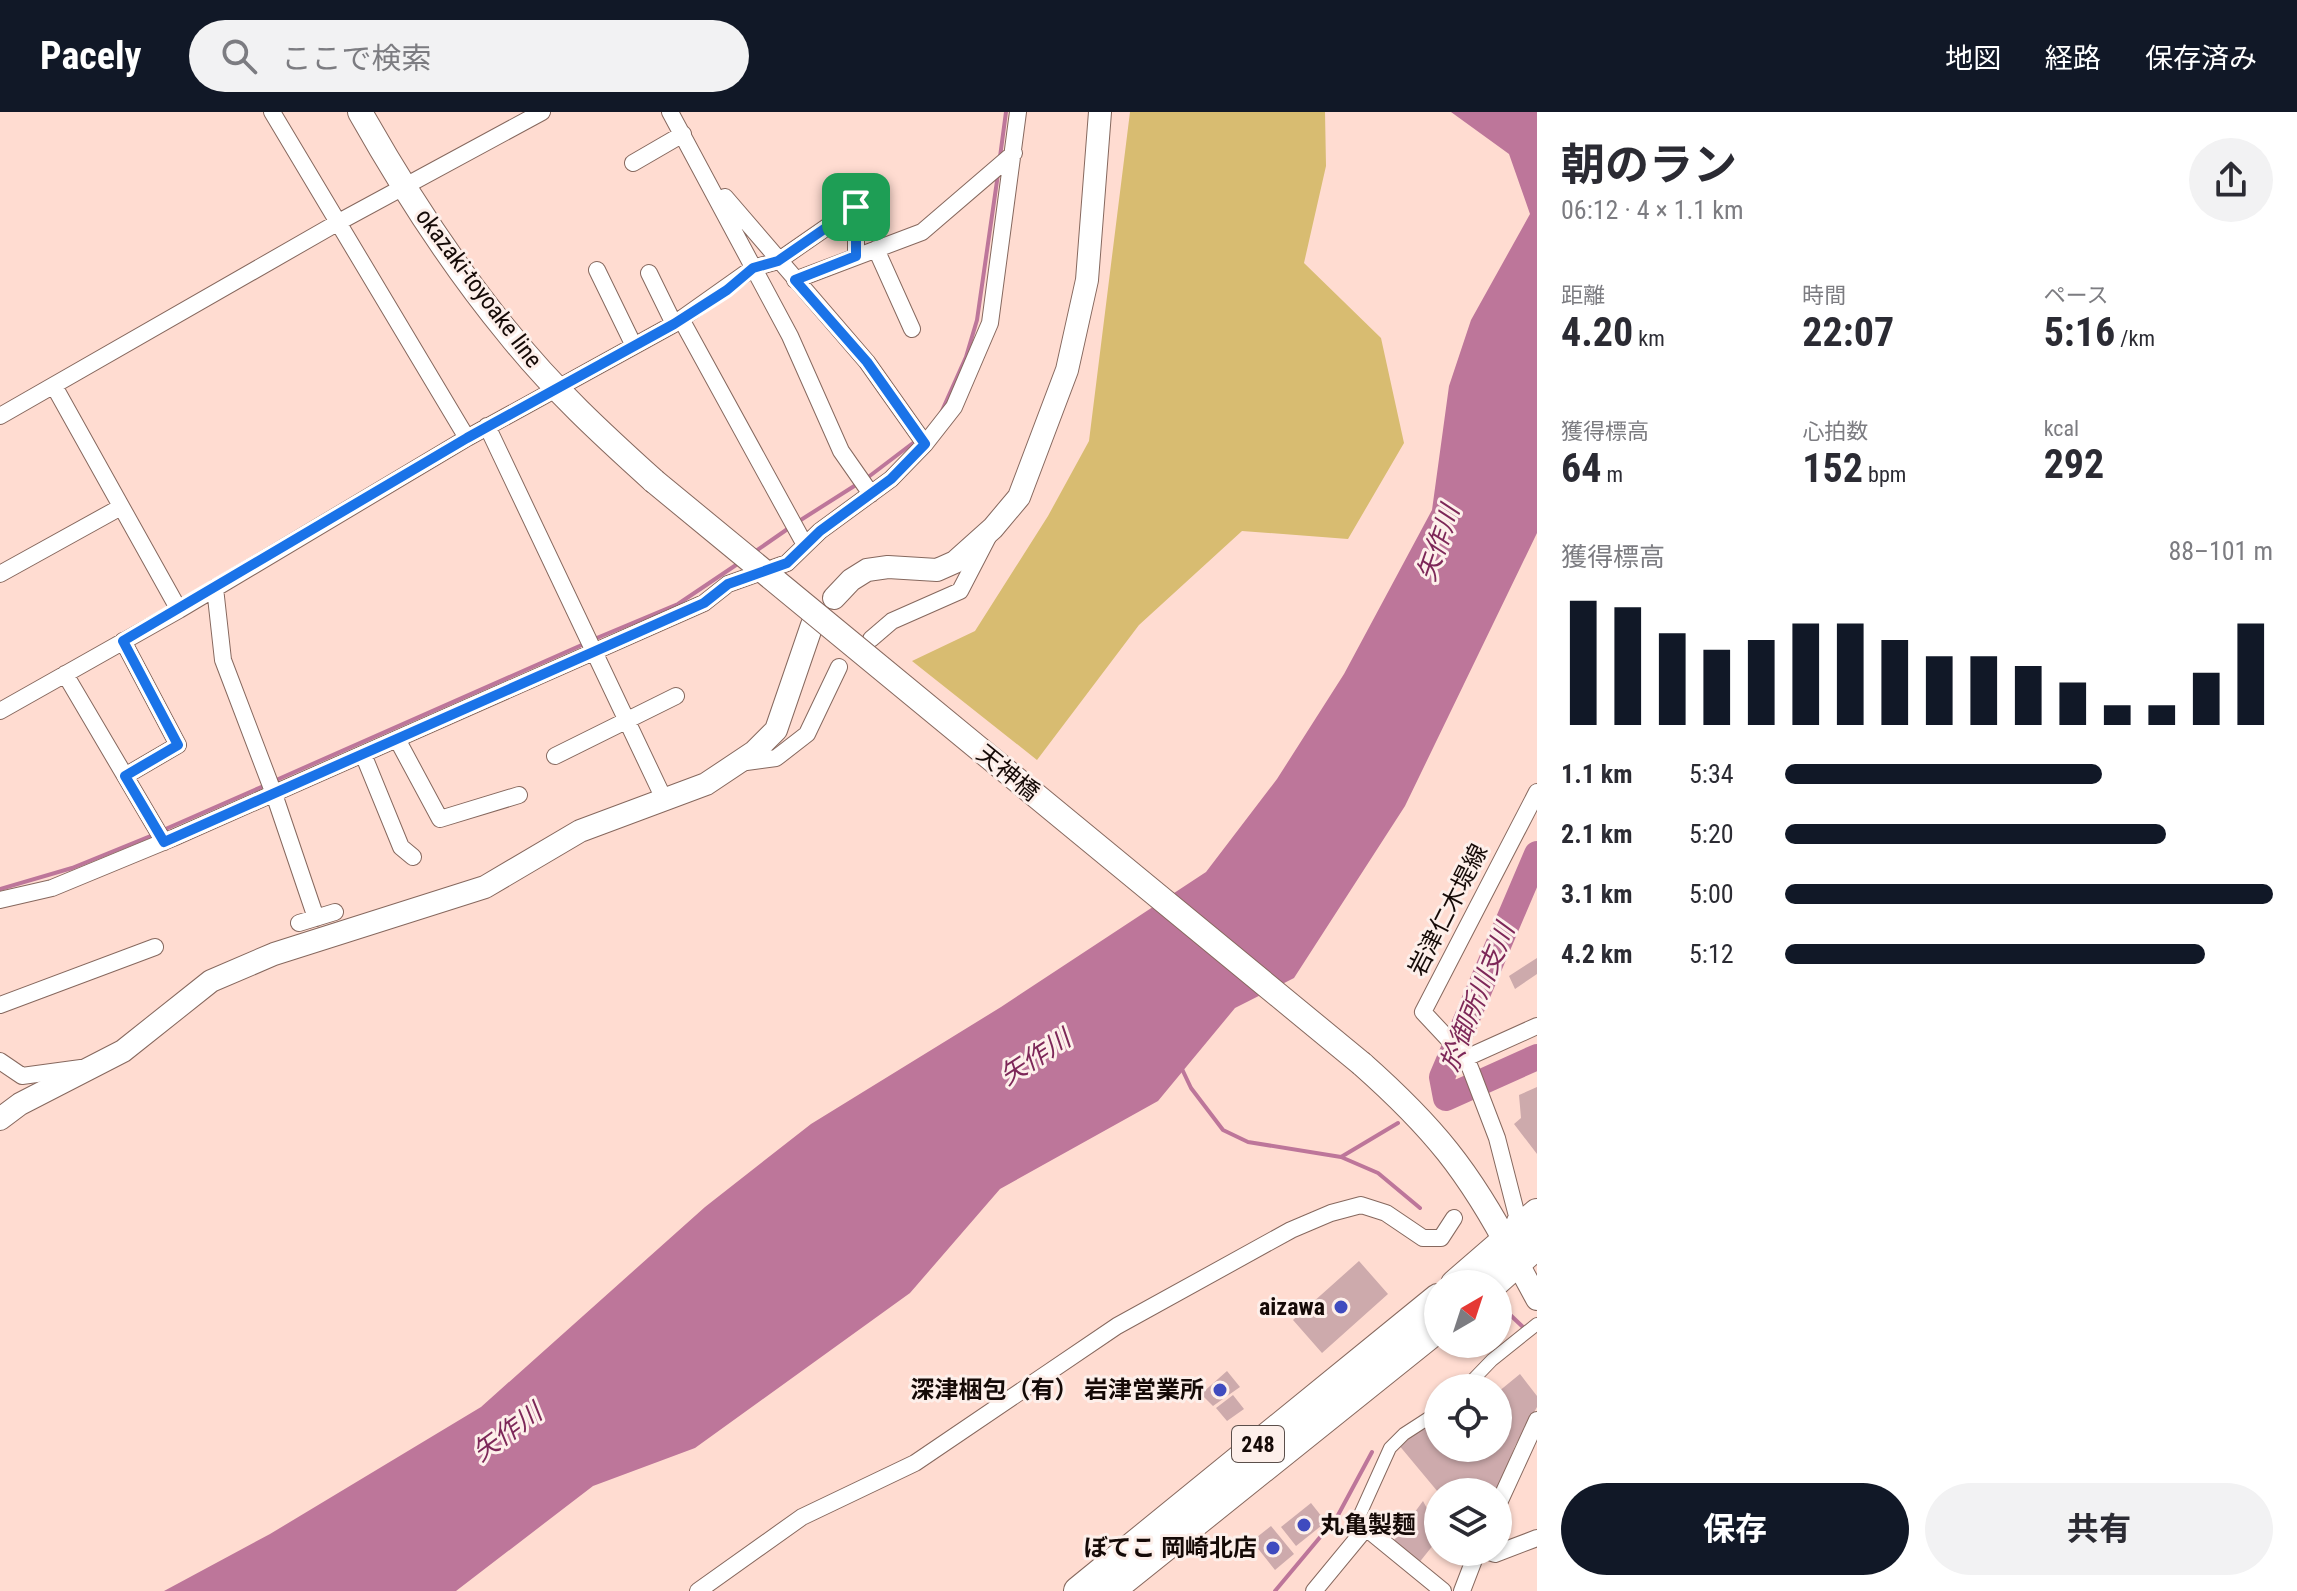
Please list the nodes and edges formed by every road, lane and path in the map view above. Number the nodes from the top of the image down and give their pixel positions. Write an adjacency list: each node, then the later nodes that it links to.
1 (272, 112): 14 (street)
2 (360, 112): 11 (main road, okazaki-toyoake line)
3 (542, 112): 11 (street)
4 (670, 112): 7 (street)
5 (1018, 112): 8 (street)
6 (1100, 112): 34 (street)
7 (683, 134): 9 (street); 10 (street)
8 (1014, 153): 15 (street); 30 (street)
9 (697, 159): 17 (street); 18 (street)
10 (633, 163)
11 (403, 188): 14 (street); 26 (main road, okazaki-toyoake line)
12 (876, 193): 13 (street)
13 (856, 207): 16 (street); 17 (street)
14 (337, 223): 25 (street); 29 (street)
15 (876, 249): 16 (street); 23 (street)
16 (856, 256): 21 (street)
17 (778, 261): 18 (street); 21 (street)
18 (753, 268): 22 (street); 32 (street)
19 (597, 270): 24 (street)
20 (649, 273): 22 (street)
21 (795, 280): 30 (street)
22 (678, 321): 24 (street); 35 (street)
23 (912, 329)
24 (634, 346): 26 (street)
25 (54, 386): 27 (street); 33 (street)
26 (558, 389): 28 (street); 31 (main road, okazaki-toyoake line)
27 (0, 416)
28 (487, 426): 29 (street); 43 (street)
29 (467, 438): 37 (street)
30 (925, 444): 32 (street)
31 (654, 481): 75 (main road, 天神橋, bridge)
32 (871, 494): 35 (street)
33 (121, 507): 36 (street); 39 (street)
34 (993, 528): 38 (street); 41 (street)
35 (805, 545): 43 (street)
36 (0, 574)
37 (215, 588): 39 (street); 55 (street)
38 (834, 598)
39 (179, 610): 42 (street)
40 (812, 625): 52 (street)
41 (871, 639)
42 (123, 641): 45 (street); 53 (street)
43 (593, 652): 48 (street); 49 (street)
44 (839, 667): 52 (street)
45 (65, 674): 47 (street); 53 (street)
46 (676, 696): 48 (street)
47 (2, 703)
48 (627, 723): 51 (street); 57 (street)
49 (397, 739): 50 (street); 56 (street)
50 (363, 754): 55 (street); 59 (street)
51 (555, 756)
52 (736, 764): 57 (street)
53 (125, 776): 58 (street)
54 (1537, 792): 68 (street, 岩津仁木堤線)
55 (274, 794): 58 (street); 62 (street)
56 (519, 795)
57 (664, 799): 69 (street)
58 (164, 842): 60 (street)
59 (413, 857)
60 (0, 900)
61 (335, 912): 62 (street)
62 (316, 918): 63 (street)
63 (299, 923)
64 (155, 947): 65 (street)
65 (0, 1005)
66 (1537, 1026): 68 (street)
67 (0, 1061): 69 (street)
68 (1468, 1064): 75 (street)
69 (95, 1066): 70 (street)
70 (31, 1098): 71 (street); 72 (street)
71 (0, 1105)
72 (0, 1119)
73 (1537, 1213): 75 (highway)
74 (1454, 1218): 90 (street)
75 (1521, 1250): 76 (highway); 77 (highway); 78 (street)
76 (1482, 1270)
77 (1505, 1270)
78 (1537, 1299)
79 (1424, 1309): 91 (highway, 248)
80 (1537, 1324): 82 (street)
81 (1424, 1339): 92 (highway, 248)
82 (1478, 1374)
83 (1537, 1420): 85 (street)
84 (1424, 1421): 87 (street)
85 (1510, 1478)
86 (1537, 1538): 88 (street)
87 (1356, 1540): 93 (street); 94 (street)
88 (1512, 1548)
89 (1472, 1566): 95 (street)
90 (698, 1591)
91 (1078, 1591)
92 (1110, 1591)
93 (1314, 1591)
94 (1443, 1591)
95 (1462, 1591)

